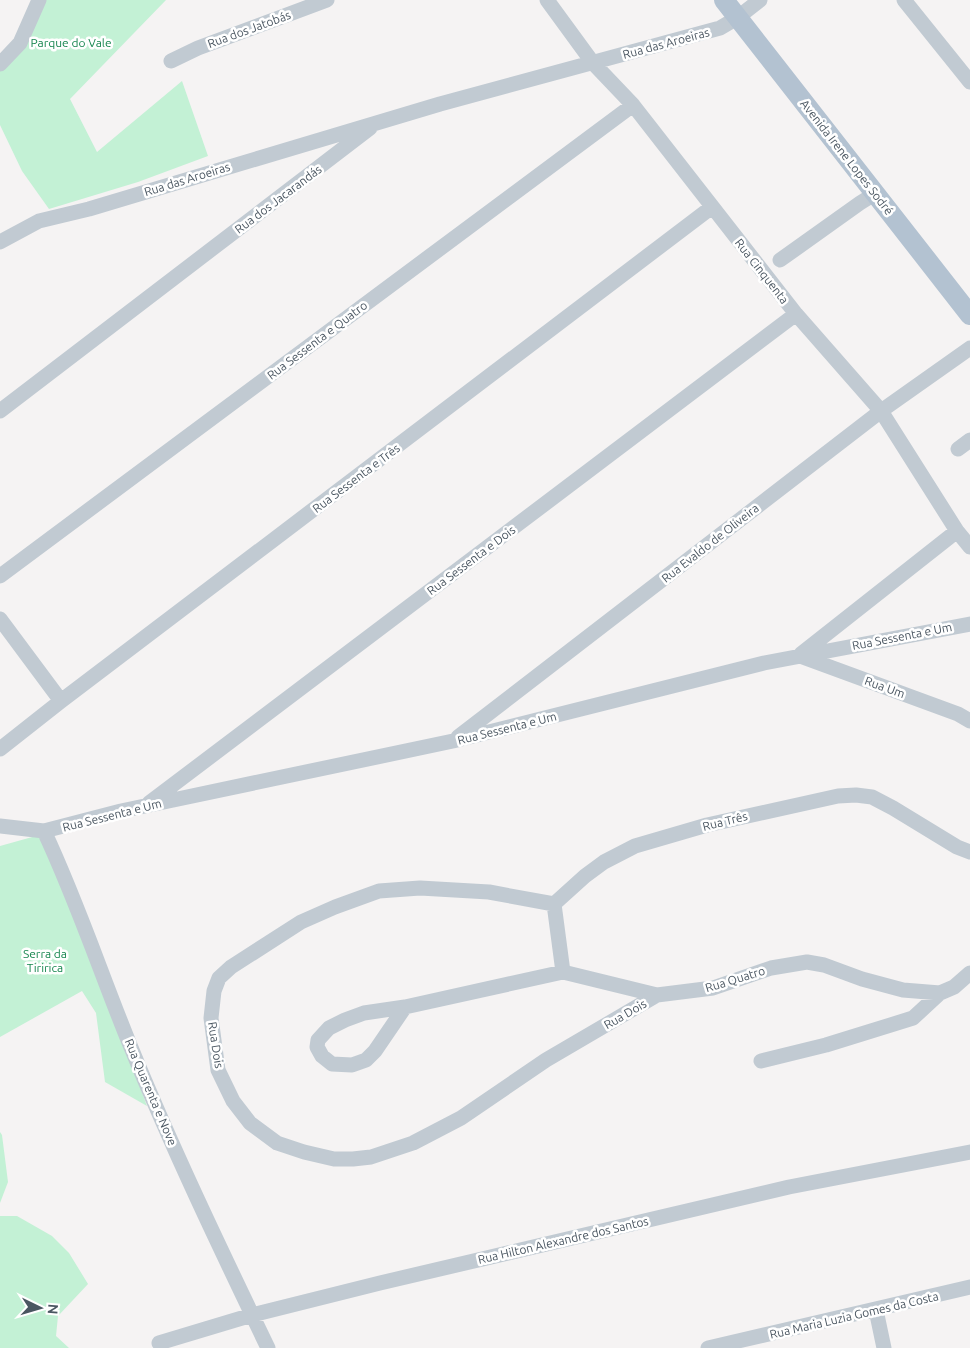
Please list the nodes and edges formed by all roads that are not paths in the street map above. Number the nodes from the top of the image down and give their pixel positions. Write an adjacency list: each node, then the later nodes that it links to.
1 (39, 0): 10 (street)
2 (327, 0): 8 (street, Rua dos Jatobás)
3 (547, 0): 9 (street, Rua Cinquenta)
4 (724, 0): 7 (main road, Avenida Irene Lopes Sodré)
5 (760, 0): 7 (street, Rua das Aroeiras)
6 (904, 0): 11 (street)
7 (737, 18): 9 (street, Rua das Aroeiras); 14 (main road, Avenida Irene Lopes Sodré)
8 (171, 61)
9 (593, 63): 12 (street, Rua Cinquenta); 13 (street, Rua dos Jacarandás)
10 (0, 64)
11 (970, 82)
12 (633, 105): 15 (street, Rua Cinquenta); 25 (street, Rua Sessenta e Quatro)
13 (378, 123): 16 (street, Rua das Aroeiras); 21 (street, Rua dos Jacarandás)
14 (876, 193): 17 (street); 19 (main road, Avenida Irene Lopes Sodré)
15 (712, 207): 18 (street, Rua Cinquenta); 29 (street, Rua Sessenta e Três)
16 (0, 242)
17 (780, 260)
18 (796, 314): 22 (street, Rua Cinquenta); 33 (street, Rua Sessenta e Dois)
19 (970, 316)
20 (970, 348): 22 (street, Rua Evaldo de Oliveira)
21 (0, 411)
22 (881, 411): 23 (street, Rua Cinquenta); 31 (street, Rua Evaldo de Oliveira)
23 (956, 531): 24 (street, Rua Cinquenta); 28 (street)
24 (970, 548)
25 (0, 576)
26 (0, 619): 29 (street)
27 (970, 624): 28 (street, Rua Sessenta e Um)
28 (799, 656): 30 (street, Rua Um); 31 (street, Rua Sessenta e Um)
29 (61, 701): 32 (street, Rua Sessenta e Três)
30 (970, 721)
31 (453, 741): 33 (street, Rua Sessenta e Um)
32 (0, 749)
33 (146, 806): 36 (street, Rua Sessenta e Um)
34 (0, 826): 35 (street, Rua Sessenta e Um)
35 (29, 830): 36 (street, Rua Sessenta e Um); 37 (street)
36 (44, 831): 49 (street, Rua Quarenta e Nove)
37 (0, 839)
38 (970, 852): 39 (street, Rua Três)
39 (554, 904): 40 (street); 43 (street, Rua Dois)
40 (563, 972): 43 (street, Rua Quatro); 44 (street, Rua Quatro)
41 (970, 973): 42 (street)
42 (940, 993): 43 (street, Rua Quatro); 45 (street)
43 (657, 995)
44 (405, 1006): 44 (street, Rua Quatro)
45 (761, 1061)
46 (970, 1152): 49 (street, Rua Hilton Alexandre dos Santos)
47 (970, 1287): 48 (street, Rua Maria Luzia Gomes da Costa)
48 (876, 1310): 52 (street, Rua Maria Luzia Gomes da Costa); 53 (street)
49 (252, 1314): 50 (street, Rua Hilton Alexandre dos Santos); 51 (street, Rua Quarenta e Nove)
50 (159, 1343)
51 (268, 1348)
52 (708, 1348)
53 (884, 1348)

